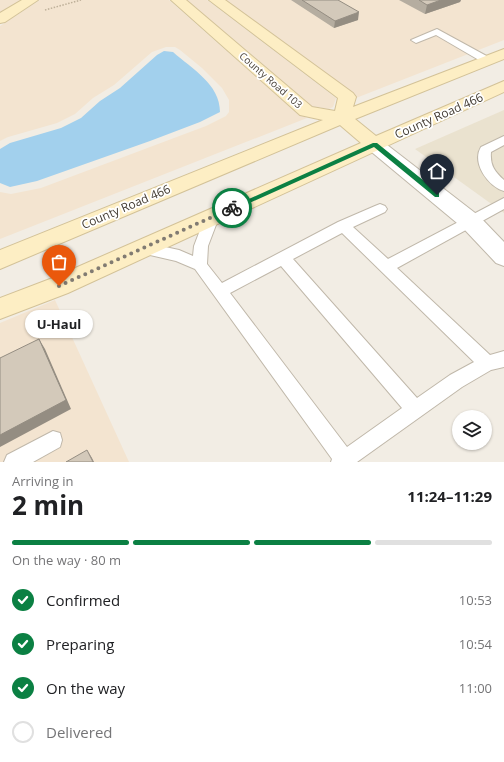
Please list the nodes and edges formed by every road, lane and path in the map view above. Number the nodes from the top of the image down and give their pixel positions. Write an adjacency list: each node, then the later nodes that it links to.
1 (31, 0): 4 (main road)
2 (178, 0): 9 (main road, County Road 103)
3 (216, 0): 9 (main road)
4 (0, 19)
5 (416, 40): 7 (lane)
6 (504, 54): 7 (main road, County Road 466)
7 (488, 61): 9 (main road, County Road 466)
8 (504, 86): 11 (main road, County Road 466)
9 (342, 118): 11 (main road); 22 (main road, County Road 466)
10 (504, 140): 12 (lane)
11 (375, 145): 15 (main road, County Road 466); 16 (street)
12 (504, 187)
13 (504, 203): 16 (lane)
14 (380, 208): 17 (lane)
15 (212, 217): 19 (main road, County Road 466); 23 (lane)
16 (471, 222): 18 (street); 20 (street); 24 (lane)
17 (344, 226): 21 (lane); 24 (lane)
18 (504, 237)
19 (142, 248): 23 (lane); 26 (main road, County Road 466)
20 (504, 257)
21 (283, 258): 25 (lane); 28 (lane)
22 (0, 260)
23 (200, 265): 25 (lane)
24 (386, 267): 27 (lane)
25 (220, 291): 30 (lane)
26 (0, 309)
27 (496, 361): 28 (lane)
28 (416, 410): 30 (lane)
29 (53, 440): 31 (lane)
30 (342, 461)
31 (14, 462)

